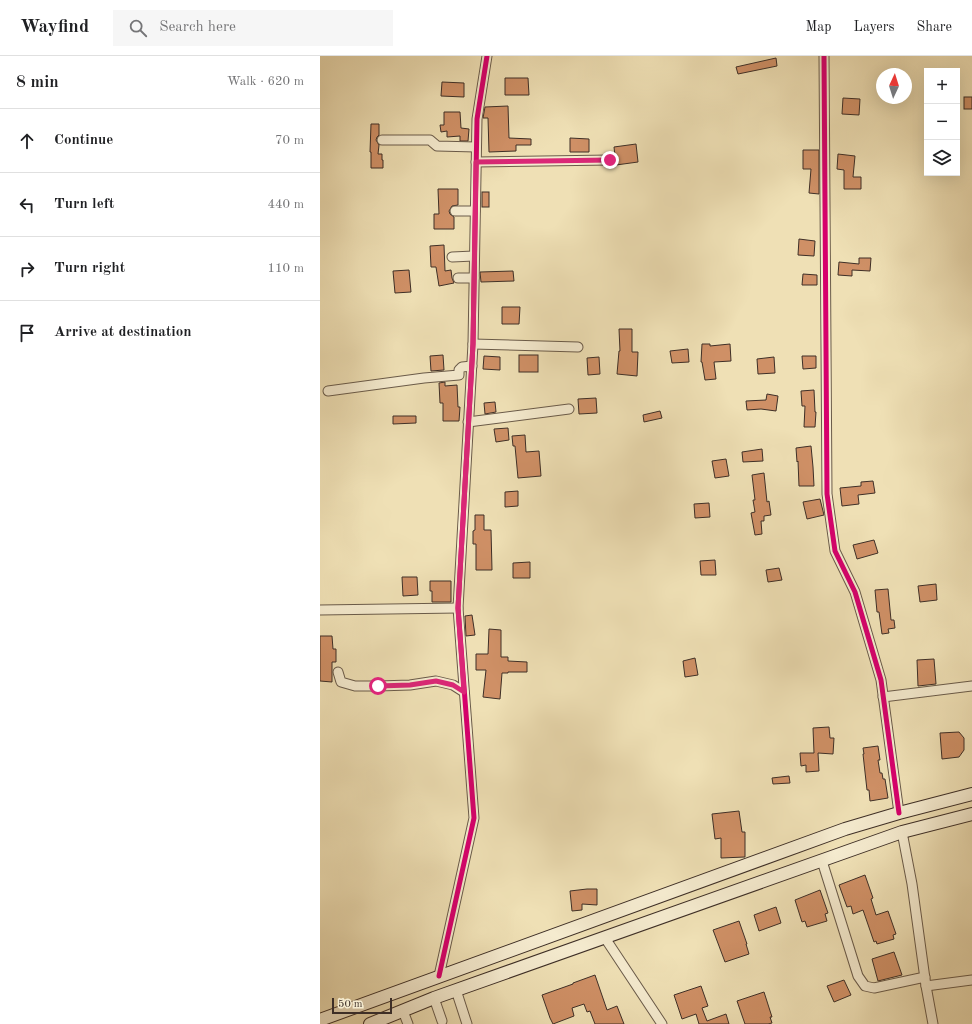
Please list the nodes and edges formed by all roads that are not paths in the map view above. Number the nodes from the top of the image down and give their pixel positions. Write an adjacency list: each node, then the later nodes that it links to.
1 (486, 56): 4 (street)
2 (824, 56): 24 (street)
3 (382, 140): 4 (street)
4 (476, 147): 6 (street)
5 (610, 160): 6 (street)
6 (476, 162): 8 (street)
7 (455, 211): 8 (street)
8 (475, 211): 9 (street)
9 (474, 256): 10 (street); 12 (street)
10 (452, 257)
11 (458, 278): 12 (street)
12 (474, 278): 13 (street)
13 (473, 344): 14 (street); 15 (street)
14 (578, 347)
15 (472, 366): 16 (street); 18 (street)
16 (328, 391)
17 (569, 408): 18 (street)
18 (468, 422): 19 (street)
19 (458, 608): 20 (street); 23 (street)
20 (320, 610)
21 (338, 672): 23 (street)
22 (972, 686): 24 (street)
23 (464, 692): 31 (street)
24 (883, 697): 26 (street)
25 (972, 794): 26 (main road)
26 (899, 813): 31 (main road)
27 (972, 814): 28 (main road)
28 (902, 832): 29 (main road); 32 (street)
29 (822, 861): 30 (main road); 32 (street)
30 (605, 938): 35 (main road); 43 (street)
31 (439, 976): 38 (main road)
32 (925, 977): 34 (street)
33 (972, 980): 34 (street)
34 (926, 986): 44 (street)
35 (456, 990): 36 (main road); 42 (street)
36 (434, 998): 37 (main road); 39 (street)
37 (403, 1011): 40 (main road); 41 (street)
38 (320, 1020)
39 (442, 1021)
40 (370, 1024)
41 (408, 1024)
42 (467, 1024)
43 (662, 1024)
44 (933, 1024)

